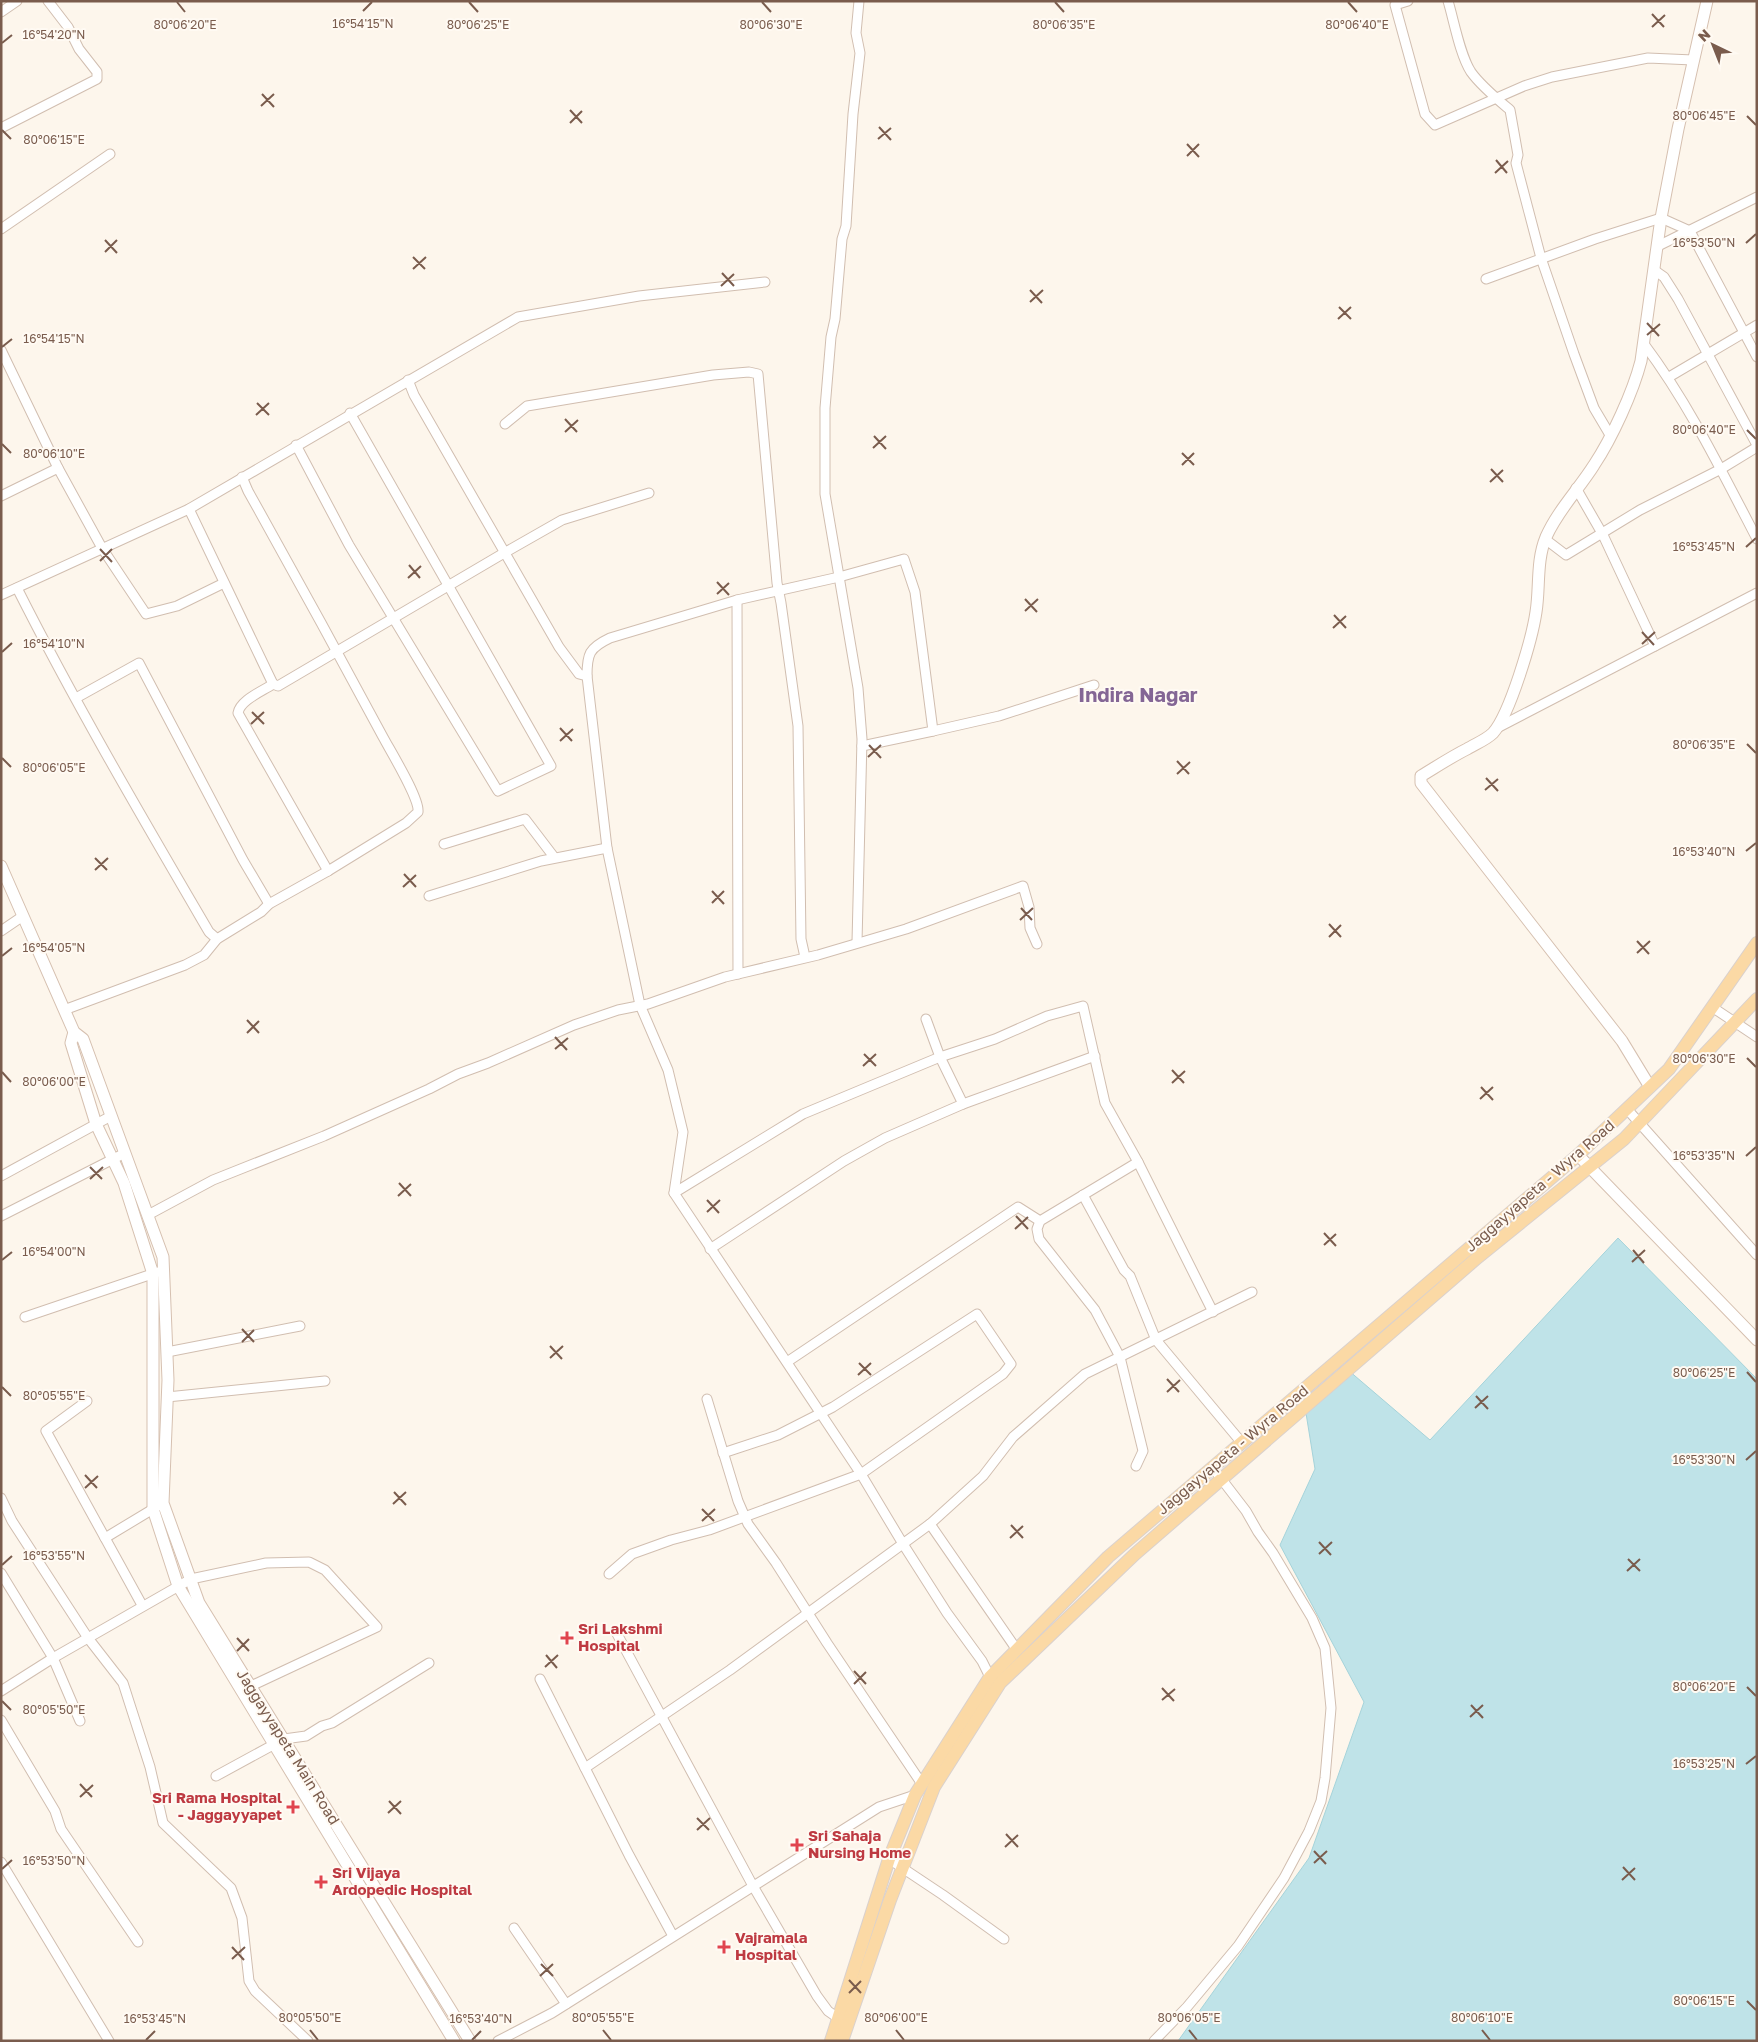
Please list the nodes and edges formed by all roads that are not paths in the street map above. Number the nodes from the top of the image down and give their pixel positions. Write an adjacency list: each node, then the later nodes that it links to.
1 (17, 1): 7 (street)
2 (48, 1): 10 (street)
3 (859, 1): 46 (street)
4 (1408, 1): 9 (street)
5 (1448, 1): 9 (street)
6 (1707, 1): 8 (main road)
7 (1, 12)
8 (1693, 60): 9 (street); 13 (main road)
9 (1497, 99): 17 (street)
10 (1, 128)
11 (110, 154): 14 (street)
12 (1757, 197): 15 (street)
13 (1662, 218): 15 (street); 16 (main road); 17 (street)
14 (1, 229)
15 (1690, 231): 16 (street); 22 (street)
16 (1658, 246): 18 (main road)
17 (1541, 258): 19 (street); 31 (street)
18 (1654, 270): 23 (main road); 25 (street)
19 (1486, 279)
20 (765, 282): 28 (street)
21 (1757, 325): 22 (street)
22 (1743, 333): 25 (street); 26 (street)
23 (1644, 344): 27 (street); 31 (main road)
24 (1, 350): 34 (street)
25 (1707, 354): 27 (street); 33 (street)
26 (1757, 357)
27 (1669, 377): 35 (street)
28 (408, 380): 29 (street); 45 (street)
29 (350, 413): 32 (street); 48 (street)
30 (505, 424): 50 (street)
31 (1610, 435): 37 (main road)
32 (296, 445): 36 (street); 54 (street)
33 (1757, 446): 35 (street)
34 (58, 468): 39 (street); 44 (street)
35 (1721, 469): 41 (street); 43 (street)
36 (242, 477): 40 (street); 56 (street)
37 (1576, 488): 41 (street); 42 (main road)
38 (649, 493): 45 (street)
39 (1, 496)
40 (189, 509): 44 (street); 47 (street)
41 (1603, 534): 42 (street); 55 (street)
42 (1545, 539): 61 (main road)
43 (1757, 539)
44 (102, 548): 47 (street); 49 (street)
45 (504, 553): 48 (street); 57 (street)
46 (839, 577): 50 (street); 62 (street); 63 (street)
47 (224, 583): 58 (street)
48 (450, 586): 54 (street); 54 (street)
49 (17, 588): 52 (street); 60 (street)
50 (778, 592): 53 (street); 77 (street)
51 (1757, 593): 55 (street)
52 (1, 595)
53 (737, 600): 57 (street); 78 (street)
54 (394, 619): 56 (street)
55 (1656, 646): 61 (street)
56 (338, 652): 58 (street); 68 (street)
57 (587, 676): 65 (street)
58 (273, 684): 68 (street)
59 (1094, 685): 62 (street)
60 (76, 698): 70 (street); 73 (street)
61 (1496, 728): 89 (main road)
62 (933, 731): 63 (street)
63 (862, 746): 74 (street)
64 (444, 844): 66 (street)
65 (607, 848): 66 (street); 80 (street)
66 (554, 857): 69 (street)
67 (2, 868): 71 (main road, Jaggayyapeta Main Road)
68 (328, 871): 70 (street)
69 (430, 896)
70 (269, 904): 73 (street)
71 (23, 916): 72 (street); 82 (main road, Jaggayyapeta Main Road)
72 (1, 931)
73 (217, 940): 82 (street)
74 (857, 942): 76 (street); 77 (street)
75 (1757, 943): 81 (main road, Jaggayyapeta - Wyra Road)
76 (1037, 944)
77 (805, 956): 78 (street)
78 (738, 974): 80 (street)
79 (1757, 999): 84 (main road)
80 (640, 1005): 101 (street); 104 (street)
81 (1712, 1007): 84 (street); 89 (main road, Jaggayyapeta - Wyra Road)
82 (64, 1010): 85 (main road, Jaggayyapeta Main Road)
83 (926, 1020): 88 (street)
84 (1735, 1022): 86 (street); 93 (main road)
85 (74, 1032): 92 (main road, Jaggayyapeta Main Road); 94 (main road)
86 (1757, 1037)
87 (1096, 1056): 88 (street); 90 (street); 98 (street)
88 (940, 1057): 90 (street); 101 (street)
89 (1650, 1087): 91 (main road, Jaggayyapeta - Wyra Road)
90 (963, 1104): 106 (street)
91 (1627, 1109): 93 (street); 96 (main road, Jaggayyapeta - Wyra Road)
92 (111, 1116): 94 (street); 95 (main road, Jaggayyapeta Main Road)
93 (1640, 1123): 99 (main road); 107 (street)
94 (96, 1124): 97 (main road); 100 (street)
95 (125, 1153): 97 (street); 104 (main road, Jaggayyapeta Main Road)
96 (1578, 1155): 99 (main road); 123 (main road, Jaggayyapeta - Wyra Road)
97 (113, 1159): 103 (street); 108 (main road)
98 (1138, 1162): 102 (street); 110 (street)
99 (1590, 1167): 114 (main road); 128 (main road)
100 (1, 1176)
101 (674, 1193): 106 (street)
102 (1082, 1195): 105 (street); 113 (street)
103 (1, 1216)
104 (148, 1216): 108 (main road, Jaggayyapeta Main Road)
105 (1040, 1221): 116 (street); 117 (street)
106 (710, 1249): 117 (street)
107 (1757, 1255)
108 (158, 1272): 111 (street); 115 (main road, Jaggayyapeta Main Road); 130 (main road)
109 (1252, 1292): 110 (street)
110 (1213, 1312): 113 (street)
111 (25, 1318)
112 (300, 1326): 115 (street)
113 (1156, 1340): 116 (street); 123 (street)
114 (1757, 1340)
115 (167, 1352): 119 (main road, Jaggayyapeta Main Road)
116 (1120, 1358): 125 (street); 132 (street)
117 (787, 1362): 122 (street)
118 (325, 1381): 119 (street)
119 (167, 1398): 130 (main road, Jaggayyapeta Main Road)
120 (706, 1399): 124 (street)
121 (87, 1401): 133 (street)
122 (821, 1413): 124 (street); 127 (street); 127 (street)
123 (1242, 1443): 126 (main road, Jaggayyapeta - Wyra Road)
124 (724, 1453): 131 (street)
125 (1136, 1466)
126 (1213, 1468): 128 (street); 143 (main road, Jaggayyapeta - Wyra Road)
127 (861, 1474): 131 (street); 134 (street)
128 (1222, 1479): 159 (main road); 174 (street)
129 (1, 1498): 142 (street)
130 (158, 1506): 133 (street); 137 (main road, Jaggayyapeta Main Road); 138 (main road)
131 (744, 1516): 136 (street); 140 (street)
132 (930, 1524): 134 (street); 143 (street)
133 (105, 1538): 139 (street)
134 (903, 1544): 140 (street); 146 (street)
135 (1, 1573): 144 (street)
136 (609, 1574)
137 (190, 1579): 138 (street); 148 (main road, Jaggayyapeta Main Road); 148 (street)
138 (178, 1586): 139 (street); 153 (main road)
139 (142, 1605): 142 (street)
140 (808, 1613): 150 (street); 156 (street)
141 (616, 1632): 150 (street)
142 (88, 1638): 144 (street); 168 (street)
143 (1016, 1650): 146 (main road, Jaggayyapeta - Wyra Road)
144 (53, 1658): 149 (street); 152 (street)
145 (429, 1663): 153 (street)
146 (990, 1677): 156 (main road, Jaggayyapeta - Wyra Road)
147 (540, 1680): 154 (street)
148 (251, 1686): 153 (main road, Jaggayyapeta Main Road)
149 (1, 1691)
150 (661, 1716): 154 (street); 160 (street)
151 (1, 1720): 164 (street)
152 (80, 1721)
153 (279, 1742): 155 (street); 169 (main road); 170 (main road, Jaggayyapeta Main Road)
154 (585, 1768): 162 (street)
155 (216, 1776)
156 (919, 1789): 157 (main road, Jaggayyapeta - Wyra Road); 160 (street)
157 (889, 1859): 159 (street); 166 (main road, Jaggayyapeta - Wyra Road)
158 (1, 1862): 167 (street)
159 (902, 1868): 163 (street); 173 (main road)
160 (753, 1886): 162 (street); 166 (street)
161 (514, 1928): 165 (street)
162 (673, 1936): 165 (street)
163 (1004, 1939)
164 (138, 1942)
165 (566, 2004): 171 (street)
166 (838, 2018): 172 (main road, Jaggayyapeta - Wyra Road)
167 (109, 2041)
168 (308, 2041)
169 (454, 2041)
170 (470, 2041)
171 (498, 2041)
172 (831, 2041)
173 (842, 2041)
174 (1154, 2041)

